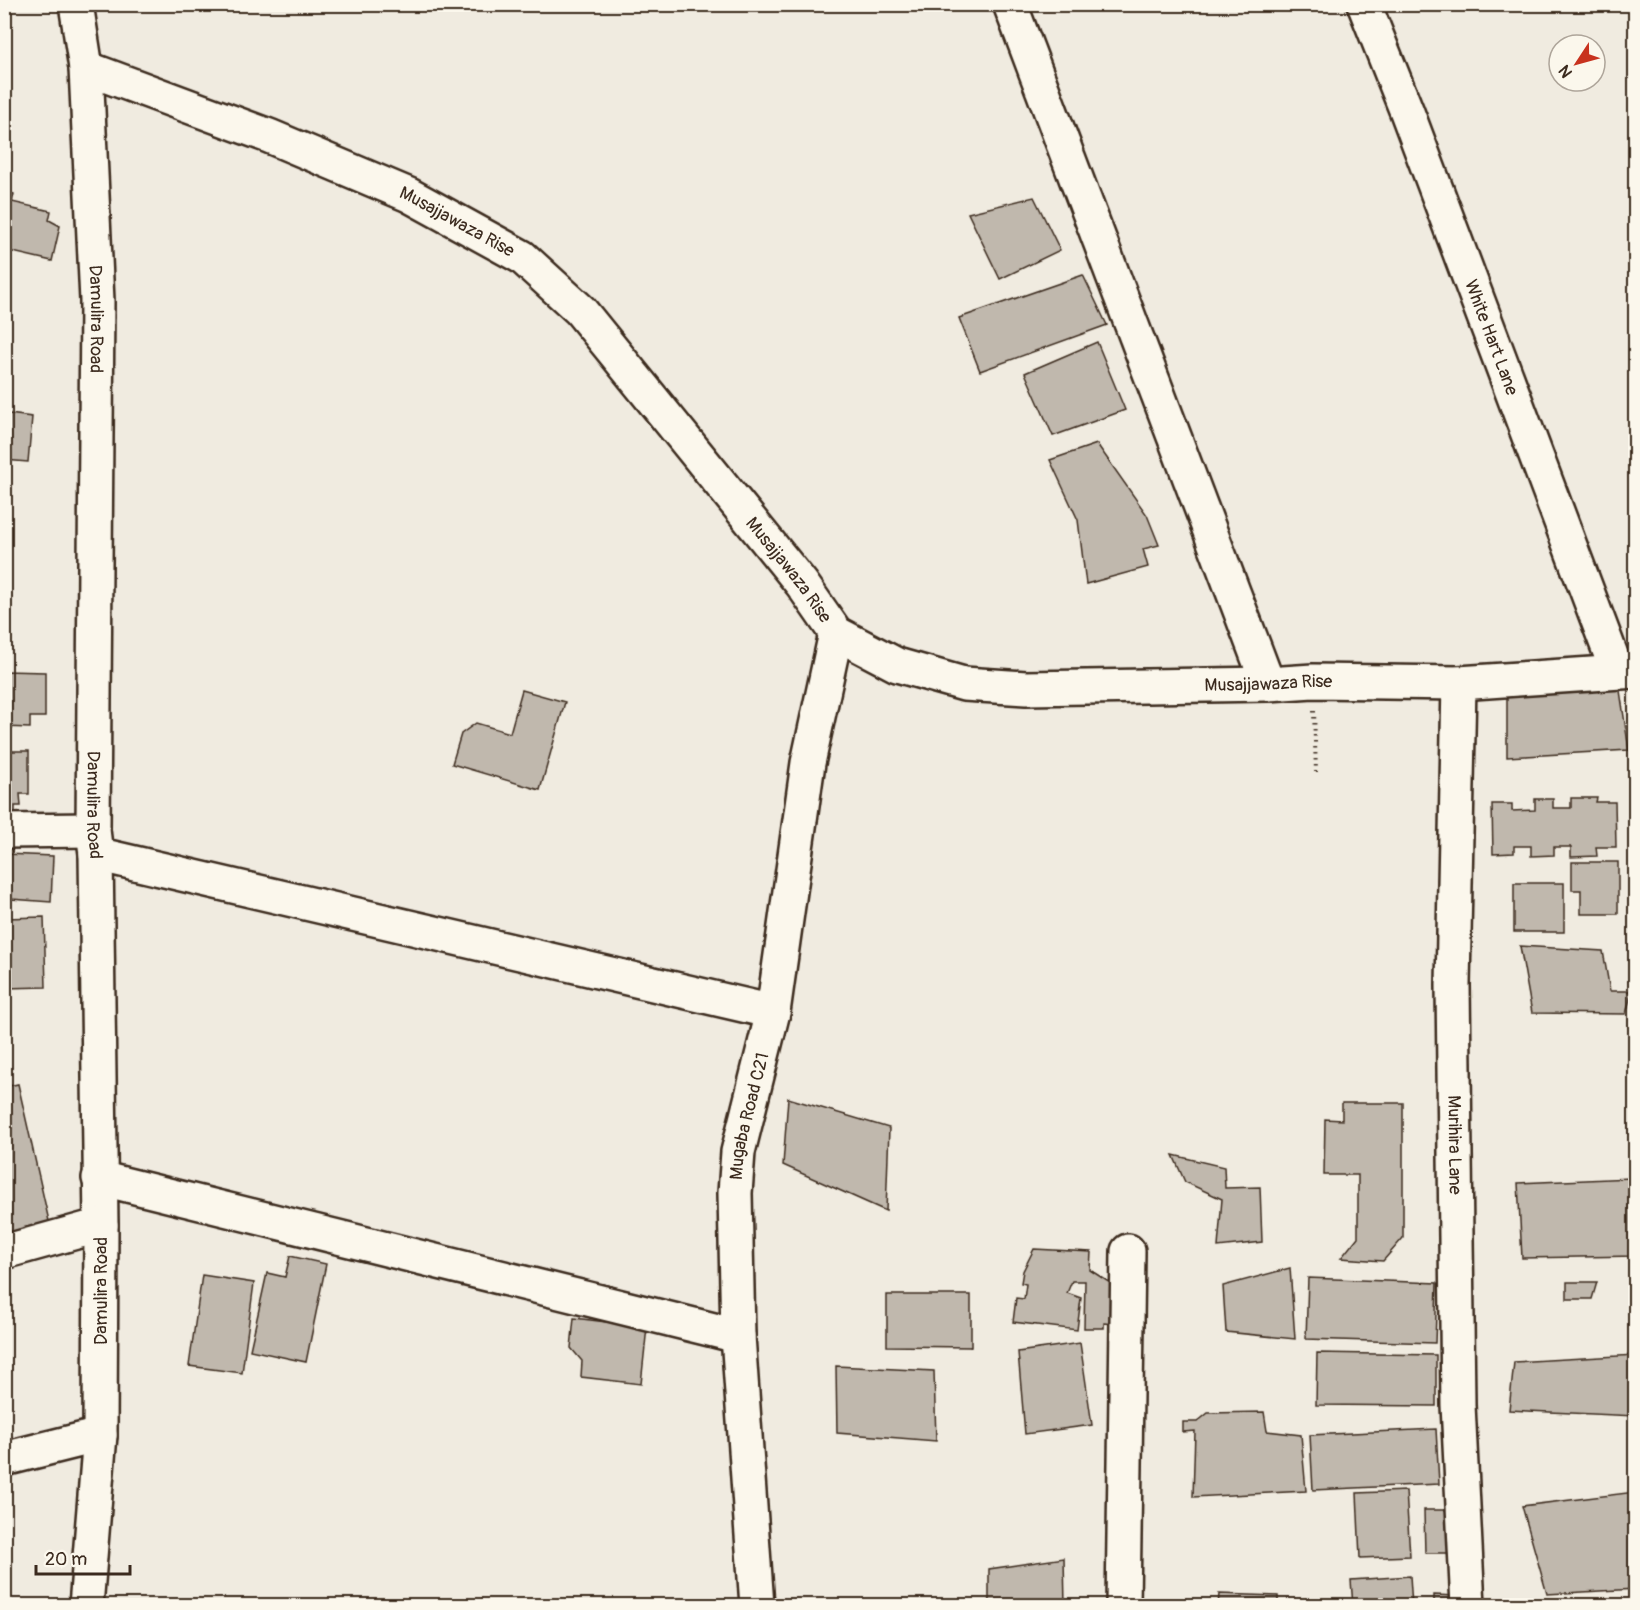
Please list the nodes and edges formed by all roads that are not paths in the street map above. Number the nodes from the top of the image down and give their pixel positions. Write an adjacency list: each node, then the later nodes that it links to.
1 (76, 4): 4 (street, Damulira Road)
2 (1010, 4): 8 (street)
3 (1364, 4): 6 (street, White Hart Lane)
4 (86, 68): 5 (street, Musajjawaza Rise); 10 (street, Damulira Road)
5 (836, 633): 8 (street, Musajjawaza Rise); 11 (street, Mugaba Road C21)
6 (1626, 671): 7 (street, Musajjawaza Rise)
7 (1460, 683): 8 (street, Musajjawaza Rise); 22 (street, Murihira Lane)
8 (1268, 684)
9 (4, 831): 10 (street)
10 (94, 842): 11 (street); 12 (street, Damulira Road)
11 (773, 1012): 16 (street, Mugaba Road C21)
12 (99, 1178): 13 (street, Damulira Road); 16 (street)
13 (101, 1225): 15 (street); 17 (street, Damulira Road)
14 (1128, 1251): 21 (street)
15 (4, 1252)
16 (738, 1335): 20 (street, Mugaba Road C21)
17 (100, 1435): 18 (street); 19 (street, Damulira Road)
18 (4, 1459)
19 (86, 1605)
20 (757, 1605)
21 (1122, 1605)
22 (1467, 1605)

